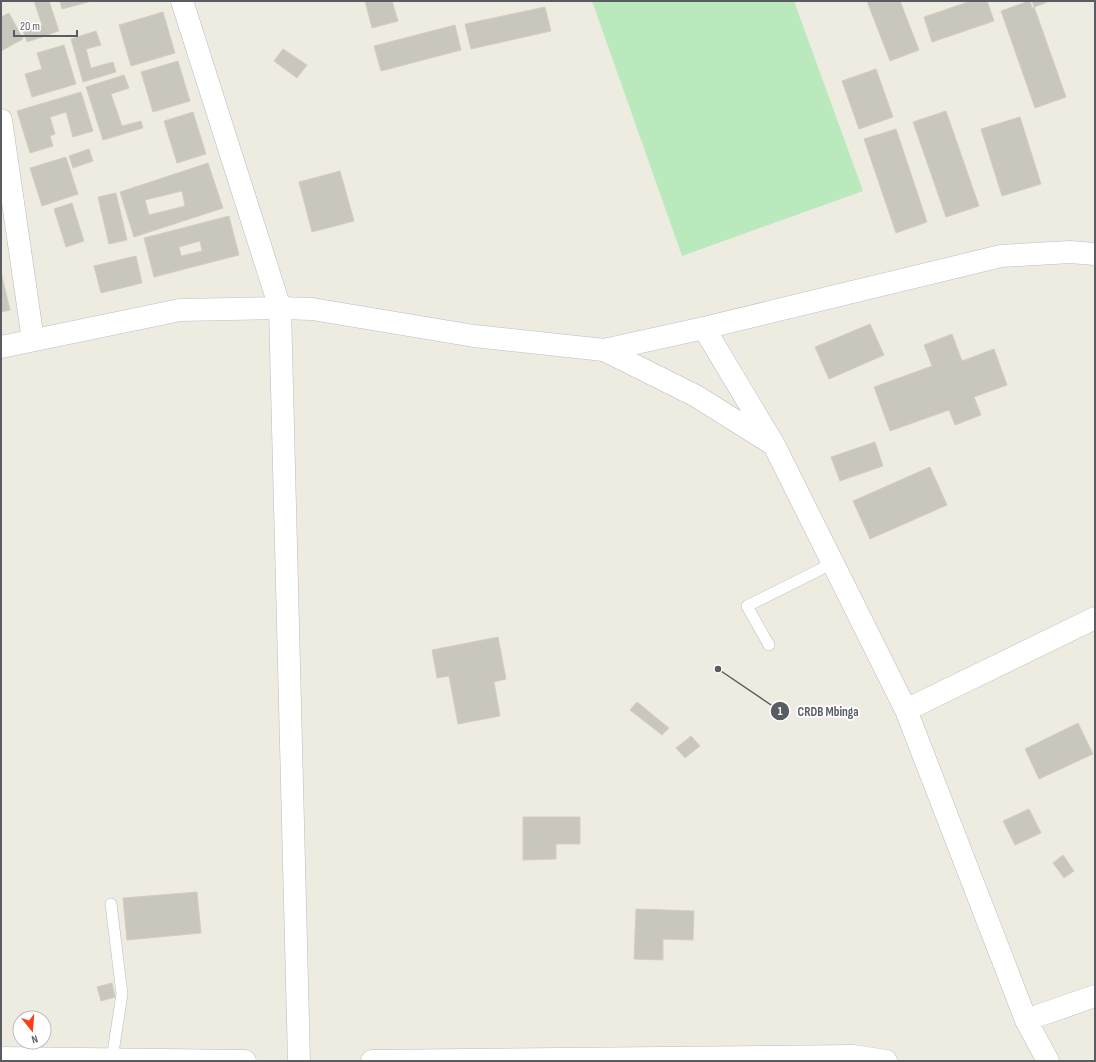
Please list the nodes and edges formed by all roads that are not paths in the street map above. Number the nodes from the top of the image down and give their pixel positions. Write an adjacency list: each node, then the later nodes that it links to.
1 (182, 1): 4 (street)
2 (1, 120): 6 (street)
3 (1095, 254): 5 (street)
4 (280, 308): 6 (street); 8 (street); 20 (street)
5 (704, 328): 8 (street); 9 (street)
6 (32, 340): 7 (street)
7 (1, 347)
8 (604, 350): 9 (street)
9 (774, 445): 10 (street)
10 (833, 563): 12 (lane); 13 (street)
11 (1095, 618): 13 (street)
12 (769, 645)
13 (906, 710): 16 (street)
14 (111, 904): 18 (lane)
15 (1095, 996): 16 (street)
16 (1026, 1020): 23 (street)
17 (1, 1058): 18 (street)
18 (112, 1059): 19 (street)
19 (245, 1061)
20 (299, 1061)
21 (372, 1061): 22 (street)
22 (886, 1061)
23 (1048, 1061)

